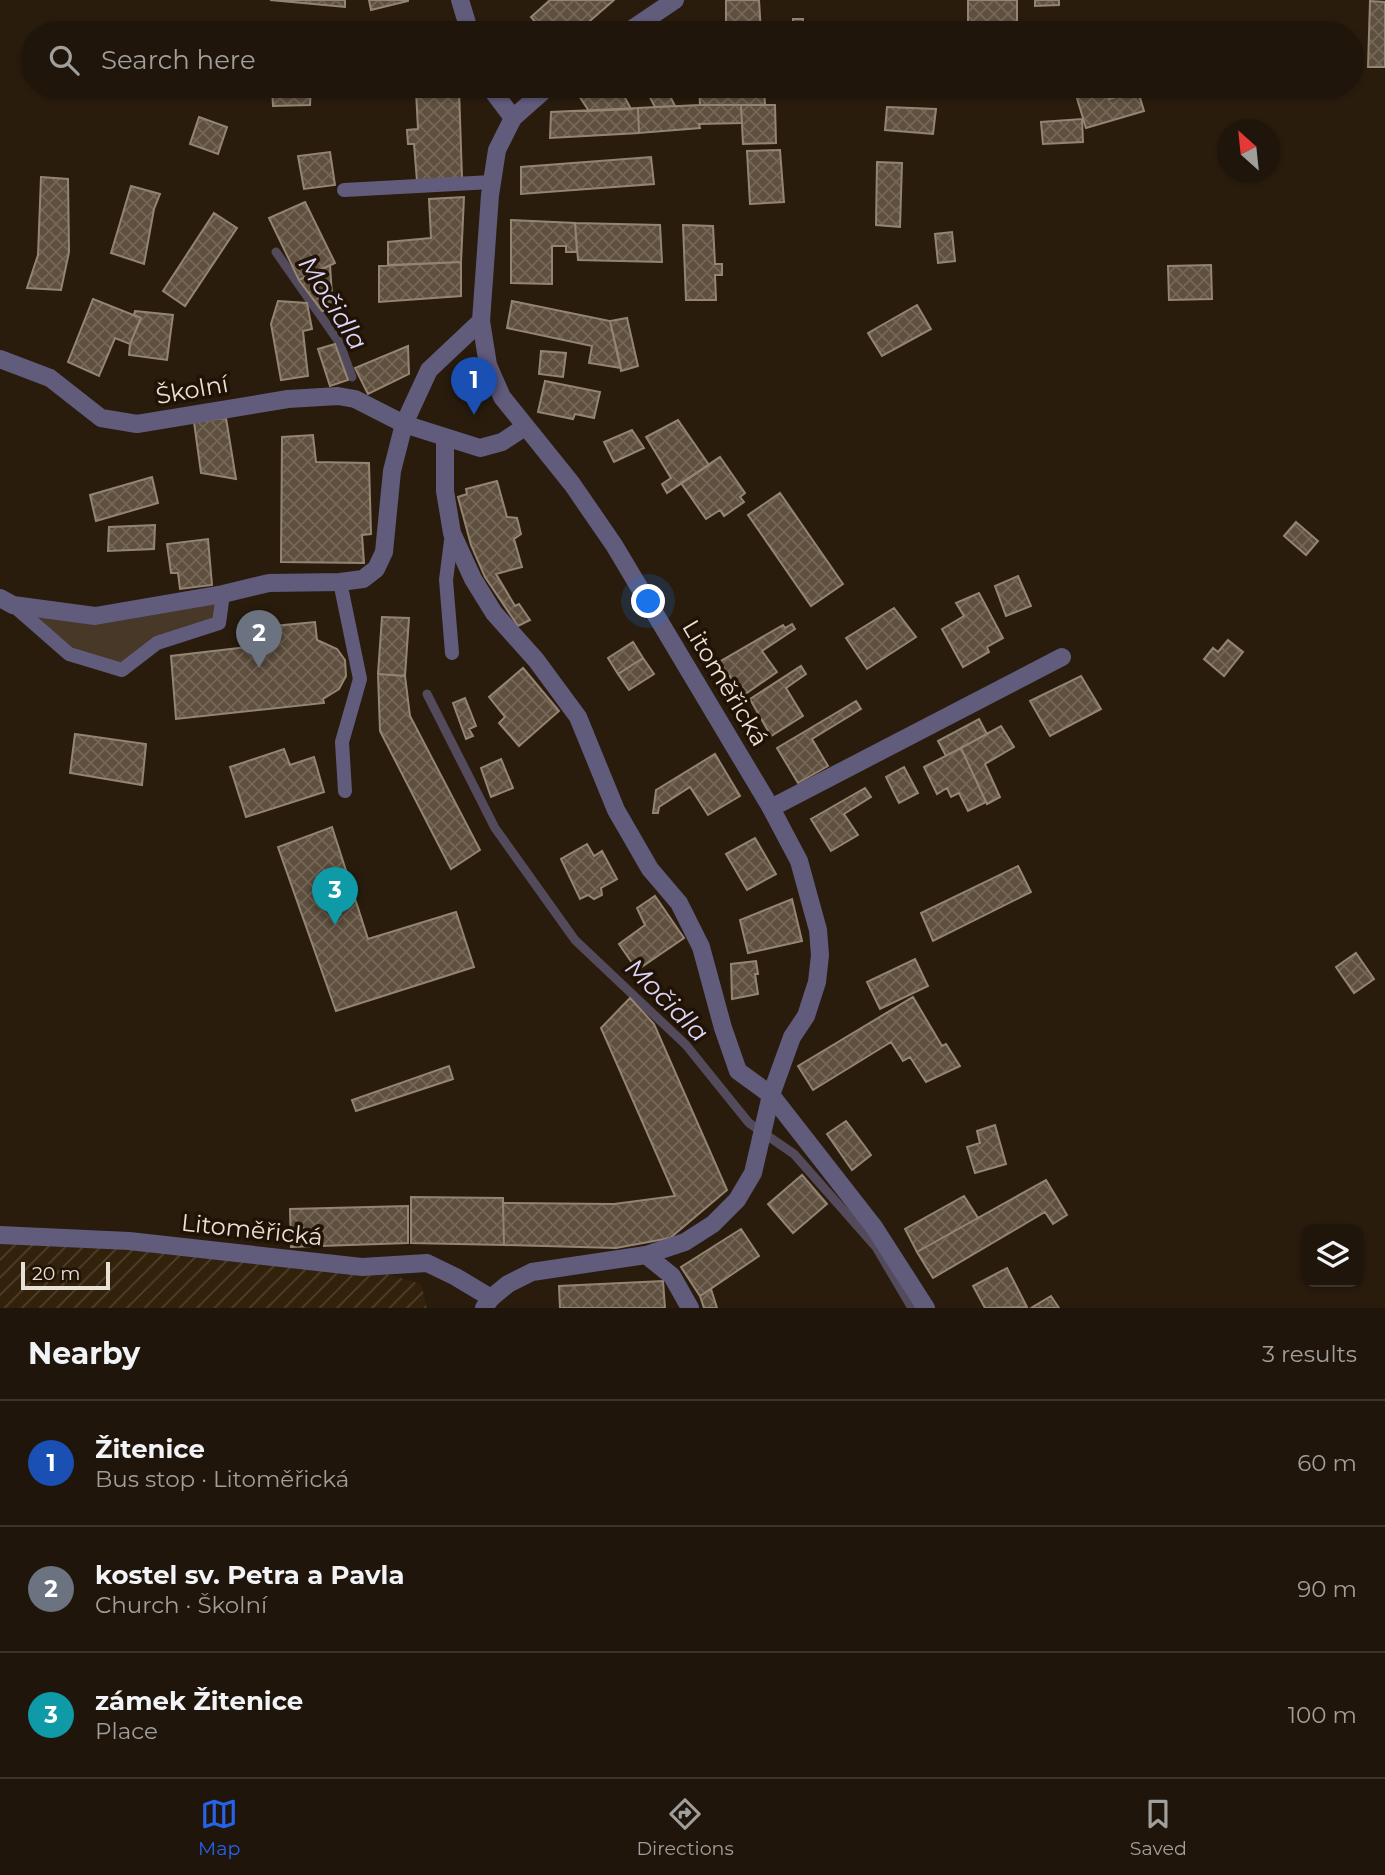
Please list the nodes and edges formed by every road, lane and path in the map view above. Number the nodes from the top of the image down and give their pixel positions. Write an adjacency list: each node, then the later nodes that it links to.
1 (675, 0): 4 (street)
2 (465, 1): 3 (street)
3 (468, 21)
4 (644, 21)
5 (498, 98): 7 (street)
6 (536, 98): 7 (street)
7 (513, 118): 8 (street, Litoměřická)
8 (492, 183): 9 (lane); 10 (street, Litoměřická)
9 (344, 190)
10 (481, 321): 12 (street); 13 (street, Litoměřická)
11 (0, 359): 12 (street, Školní)
12 (404, 424): 14 (street, Školní); 16 (street)
13 (525, 428): 14 (street, Školní); 22 (street, Litoměřická)
14 (445, 438): 15 (street)
15 (452, 533): 19 (lane); 23 (street)
16 (340, 582): 17 (street); 21 (lane)
17 (223, 594): 18 (street); 18 (lane)
18 (6, 601)
19 (452, 653)
20 (1062, 657): 22 (street)
21 (345, 791)
22 (771, 808): 23 (street, Litoměřická)
23 (769, 1102): 25 (street, Litoměřická); 28 (street)
24 (0, 1235): 26 (street, Litoměřická)
25 (646, 1255): 26 (street, Litoměřická); 27 (street)
26 (487, 1303)
27 (690, 1308)
28 (926, 1308)

